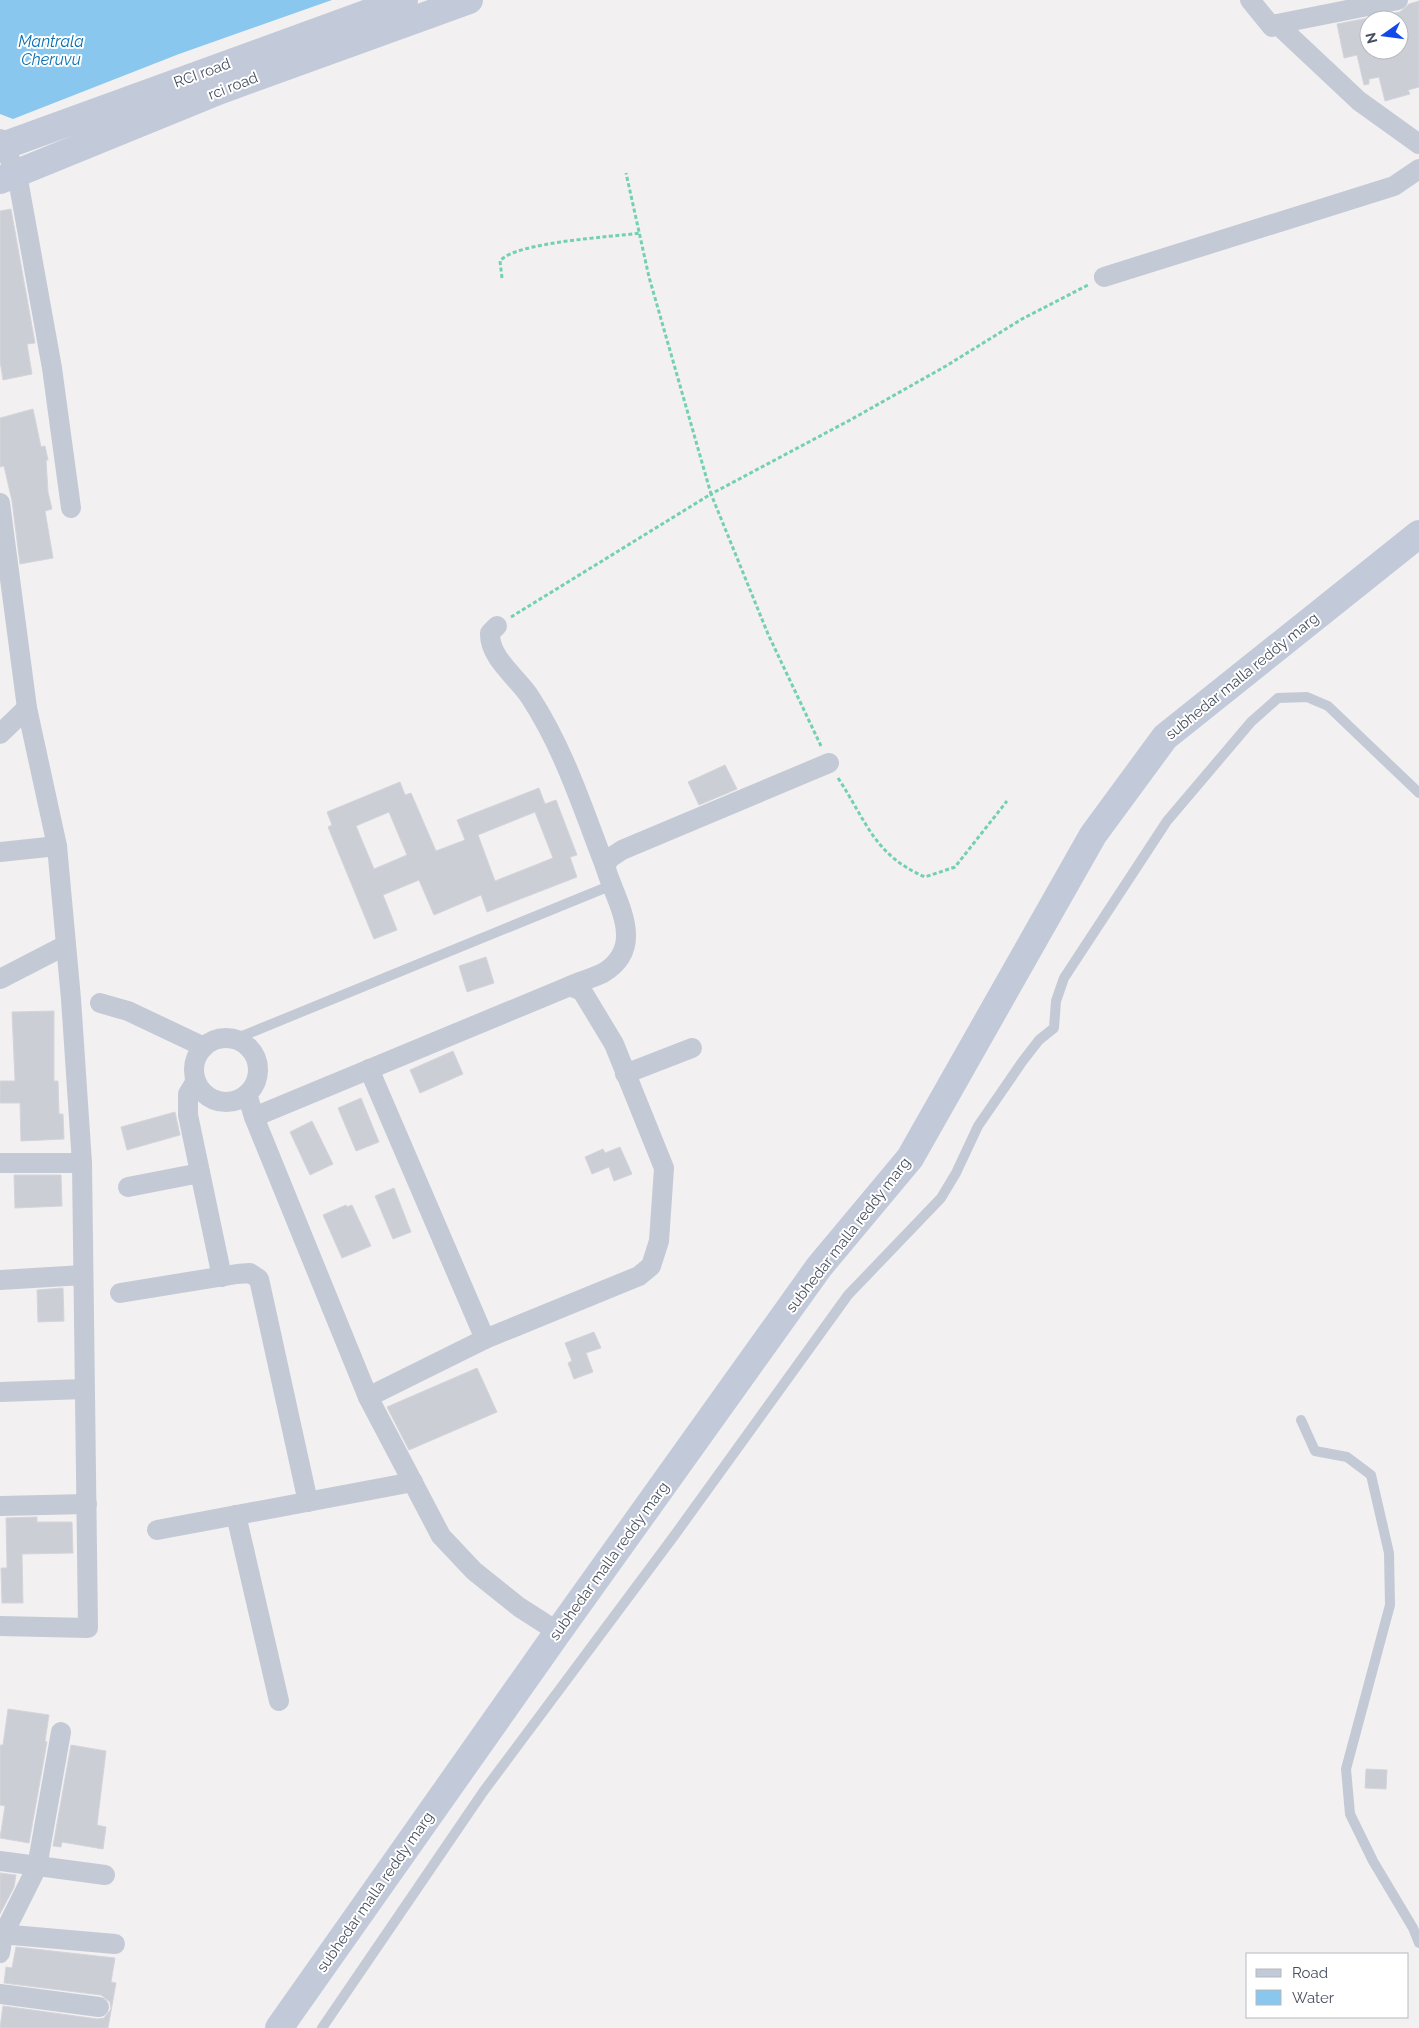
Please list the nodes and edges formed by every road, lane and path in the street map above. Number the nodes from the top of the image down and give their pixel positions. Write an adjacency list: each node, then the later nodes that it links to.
1 (404, 0): 6 (main road, RCI road)
2 (469, 0): 10 (main road, rci road)
3 (1250, 0): 5 (street)
4 (1398, 0): 5 (street)
5 (1276, 24): 7 (street)
6 (1, 144): 10 (street)
7 (1419, 144)
8 (1419, 168): 12 (street)
9 (626, 173): 11 (path)
10 (9, 177): 16 (street)
11 (640, 233): 13 (path); 14 (path)
12 (1104, 277): 14 (path)
13 (502, 278)
14 (711, 494): 18 (path); 21 (path)
15 (0, 503): 19 (street)
16 (71, 508)
17 (1419, 534): 60 (main road, subhedar malla reddy marg)
18 (497, 626): 26 (street)
19 (27, 708): 20 (street); 24 (street)
20 (0, 734)
21 (829, 762): 23 (path); 26 (street)
22 (1419, 793): 72 (lane)
23 (1007, 801)
24 (57, 846): 25 (street); 28 (street)
25 (0, 852)
26 (605, 866): 27 (street)
27 (612, 885): 30 (street); 32 (lane)
28 (66, 945): 29 (street); 41 (street)
29 (0, 979)
30 (570, 986): 35 (street); 36 (street)
31 (100, 1003): 33 (street)
32 (235, 1039): 33 (street); 38 (street)
33 (204, 1047): 37 (street)
34 (692, 1048): 36 (street)
35 (369, 1069): 39 (street); 48 (street)
36 (625, 1074): 48 (street)
37 (196, 1081): 38 (street); 42 (street)
38 (247, 1094): 39 (street)
39 (254, 1117): 51 (street)
40 (0, 1163): 41 (street)
41 (82, 1163): 44 (street)
42 (200, 1173): 43 (street); 45 (street)
43 (128, 1187)
44 (83, 1275): 46 (street); 49 (street)
45 (222, 1277): 47 (street); 54 (street)
46 (0, 1280)
47 (120, 1293)
48 (485, 1340): 51 (street)
49 (84, 1389): 50 (street); 55 (street)
50 (0, 1392)
51 (368, 1397): 53 (street)
52 (1301, 1420): 67 (lane)
53 (413, 1482): 54 (street); 60 (street)
54 (308, 1502): 57 (street)
55 (87, 1504): 56 (street); 59 (street)
56 (0, 1506)
57 (236, 1515): 58 (street); 61 (street)
58 (156, 1530)
59 (0, 1626)
60 (558, 1632): 71 (main road, subhedar malla reddy marg)
61 (279, 1701)
62 (61, 1732): 64 (street)
63 (0, 1861): 64 (street)
64 (37, 1866): 65 (street); 66 (street)
65 (105, 1875)
66 (1, 1941): 68 (street)
67 (1419, 1943)
68 (116, 1944)
69 (0, 1994): 70 (street)
70 (99, 2007)
71 (279, 2028)
72 (322, 2028)

